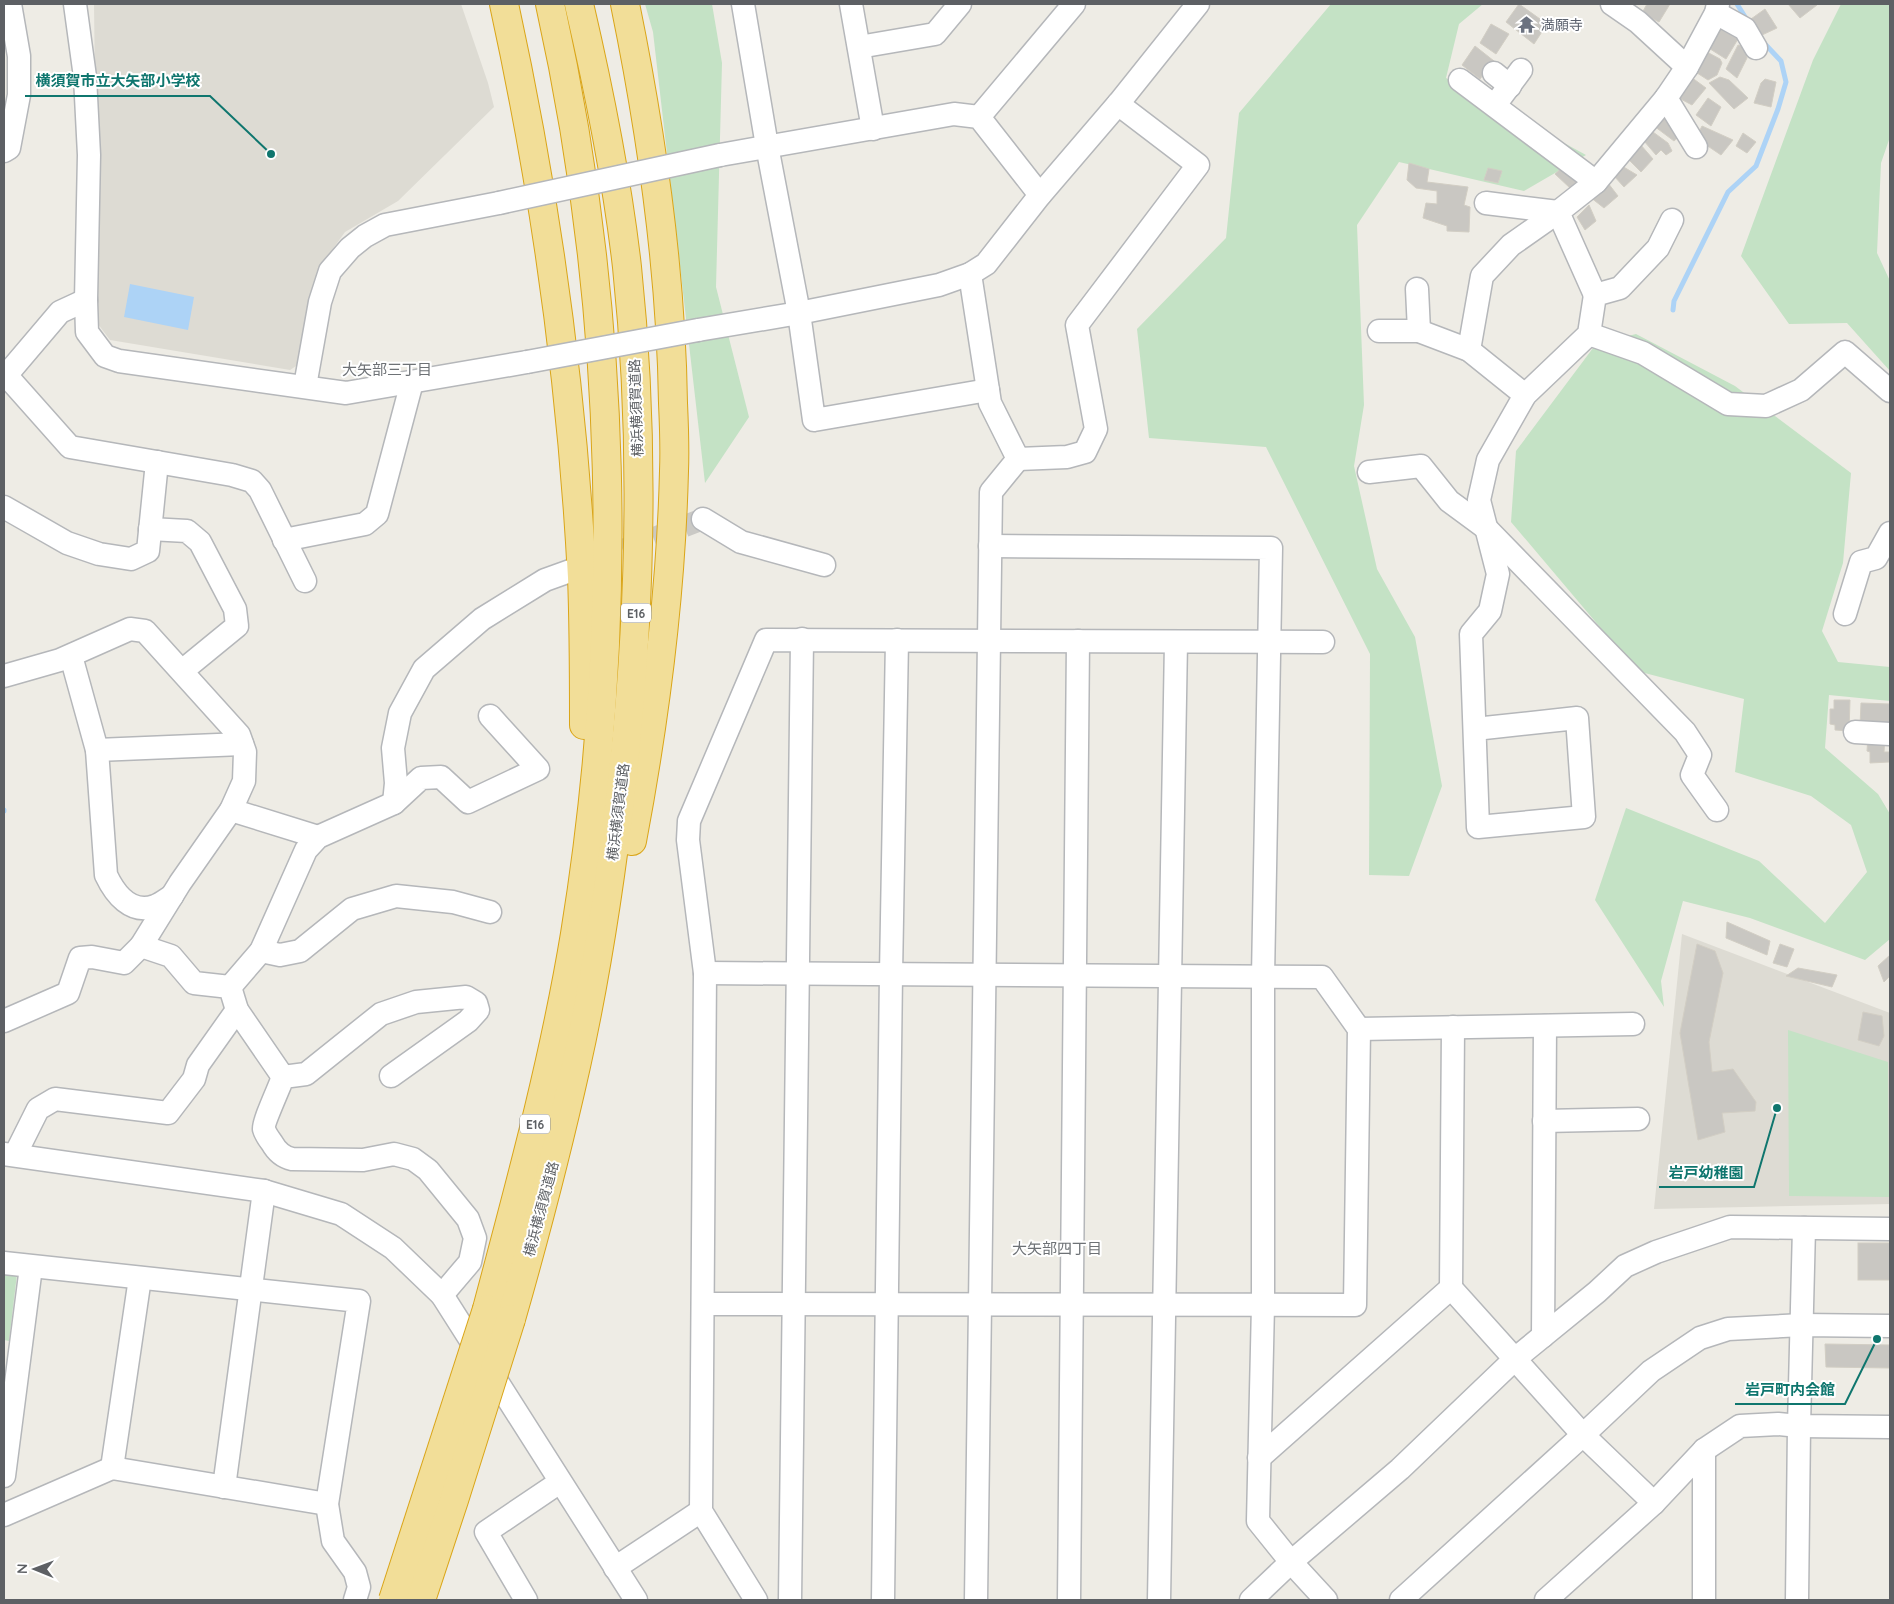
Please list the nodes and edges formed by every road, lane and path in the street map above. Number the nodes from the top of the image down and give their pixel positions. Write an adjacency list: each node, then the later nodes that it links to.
1 (10, 4): 22 (street)
2 (75, 4): 36 (street)
3 (504, 4): 84 (highway)
4 (550, 4): 84 (highway, 横浜横須賀道路 / E16)
5 (579, 4): 107 (highway, 横浜横須賀道路 / E16)
6 (625, 4): 107 (highway)
7 (743, 4): 25 (street)
8 (851, 4): 14 (street)
9 (960, 4): 14 (street)
10 (1074, 4): 23 (street)
11 (1198, 4): 20 (street)
12 (1612, 4): 16 (street)
13 (1717, 8): 15 (street); 16 (street)
14 (858, 47): 24 (street)
15 (1756, 48)
16 (1687, 67): 19 (street)
17 (1508, 76): 21 (street)
18 (1460, 80): 21 (street)
19 (1666, 98): 26 (street); 28 (street)
20 (1118, 104): 29 (street); 48 (street)
21 (1494, 106): 28 (street)
22 (9, 114): 27 (street)
23 (979, 117): 24 (street); 29 (street)
24 (873, 129): 25 (street)
25 (767, 146): 37 (street); 44 (street, bridge)
26 (1696, 147)
27 (6, 150)
28 (1596, 182): 31 (street)
29 (1040, 195): 33 (street)
30 (1486, 203): 31 (street)
31 (1558, 212): 35 (street); 41 (street)
32 (1672, 220): 35 (street)
33 (970, 274): 37 (street); 45 (street)
34 (1417, 289): 39 (street)
35 (1595, 295): 40 (street)
36 (86, 300): 42 (street); 44 (street)
37 (799, 313): 43 (street, bridge); 45 (street)
38 (1379, 331): 39 (street)
39 (1419, 331): 41 (street)
40 (1589, 334): 46 (street); 47 (street)
41 (1469, 350): 47 (street)
42 (5, 376): 49 (street)
43 (412, 382): 44 (street); 56 (street)
44 (305, 386)
45 (988, 390): 48 (street)
46 (1890, 391)
47 (1526, 395): 54 (street)
48 (1018, 459): 57 (street)
49 (157, 462): 53 (street); 56 (street)
50 (1369, 472): 54 (street)
51 (4, 507): 53 (street)
52 (703, 519): 58 (street)
53 (150, 529): 70 (street)
54 (1487, 529): 73 (street); 80 (street)
55 (1890, 533): 61 (street)
56 (284, 540): 60 (street)
57 (990, 546): 64 (street); 67 (street)
58 (824, 565)
59 (570, 571): 78 (street)
60 (304, 581)
61 (1845, 614)
62 (802, 639): 63 (street); 87 (street); 88 (street)
63 (897, 640): 64 (street); 89 (street)
64 (988, 640): 65 (street); 90 (street)
65 (1078, 641): 66 (street); 91 (street)
66 (1176, 642): 67 (street); 92 (street)
67 (1269, 642): 68 (street); 93 (street)
68 (1323, 642)
69 (71, 656): 70 (street); 71 (street); 77 (street)
70 (182, 671): 76 (street)
71 (4, 676)
72 (490, 716): 78 (street)
73 (1475, 729): 73 (street)
74 (1855, 732): 75 (street)
75 (1890, 734)
76 (242, 744): 77 (street); 79 (street)
77 (97, 750): 82 (street)
78 (394, 803): 81 (street)
79 (231, 810): 81 (street); 82 (street)
80 (1717, 810)
81 (318, 837): 86 (street)
82 (172, 896): 85 (street)
83 (490, 912): 86 (street)
84 (574, 936): 123 (highway, 横浜横須賀道路 / E16)
85 (142, 946): 94 (street); 96 (street)
86 (261, 951): 94 (street)
87 (705, 973): 88 (street); 116 (street)
88 (798, 974): 89 (street); 117 (street)
89 (891, 974): 90 (street); 118 (street)
90 (984, 975): 91 (street); 119 (street)
91 (1075, 976): 92 (street); 120 (street)
92 (1171, 976): 93 (street); 121 (street)
93 (1263, 977): 100 (street); 122 (street)
94 (230, 987): 95 (street)
95 (237, 1010): 102 (street); 105 (street)
96 (4, 1021)
97 (1633, 1024): 98 (street)
98 (1545, 1026): 99 (street); 104 (street)
99 (1453, 1027): 100 (street); 113 (street)
100 (1359, 1028): 122 (street)
101 (391, 1076): 102 (street)
102 (283, 1077): 115 (street)
103 (1638, 1119): 104 (street)
104 (1544, 1120): 126 (street)
105 (10, 1154): 106 (street)
106 (264, 1190): 114 (street); 115 (street)
107 (540, 1217): 123 (highway, 横浜横須賀道路 / E16)
108 (1804, 1228): 109 (street); 124 (street); 126 (street)
109 (1890, 1228)
110 (4, 1263): 111 (street)
111 (31, 1267): 112 (street); 134 (street)
112 (140, 1278): 114 (street); 133 (street)
113 (1450, 1288): 127 (street); 132 (street)
114 (249, 1290): 136 (street); 138 (street)
115 (442, 1295): 135 (street)
116 (703, 1304): 117 (street); 139 (street)
117 (794, 1304): 118 (street); 149 (street)
118 (888, 1304): 119 (street); 150 (street)
119 (980, 1304): 120 (street); 151 (street)
120 (1072, 1304): 121 (street); 152 (street)
121 (1166, 1305): 122 (street); 153 (street)
122 (1262, 1305): 132 (street)
123 (499, 1314): 144 (highway, 横浜横須賀道路 / E16, bridge); 145 (highway, 横浜横須賀道路 / E16, bridge)
124 (1802, 1325): 125 (street); 128 (street); 130 (street)
125 (1890, 1326)
126 (1543, 1336): 127 (street)
127 (1516, 1358): 130 (street); 141 (street)
128 (1799, 1426): 129 (street); 131 (street); 159 (street)
129 (1890, 1427)
130 (1583, 1435): 137 (street); 156 (street)
131 (1704, 1450): 137 (street); 158 (street)
132 (1259, 1458): 141 (street)
133 (112, 1468): 136 (street); 140 (street)
134 (4, 1476)
135 (560, 1482): 142 (street); 146 (street)
136 (224, 1487): 138 (street)
137 (1654, 1503): 157 (street)
138 (327, 1504): 143 (street)
139 (701, 1511): 142 (street); 148 (street)
140 (4, 1515)
141 (1291, 1562): 154 (street); 155 (street)
142 (615, 1568): 147 (street)
143 (355, 1600)
144 (393, 1600)
145 (421, 1600)
146 (526, 1600)
147 (636, 1600)
148 (756, 1600)
149 (790, 1600)
150 (883, 1600)
151 (976, 1600)
152 (1069, 1600)
153 (1159, 1600)
154 (1251, 1600)
155 (1326, 1600)
156 (1401, 1600)
157 (1546, 1600)
158 (1704, 1600)
159 (1797, 1600)

